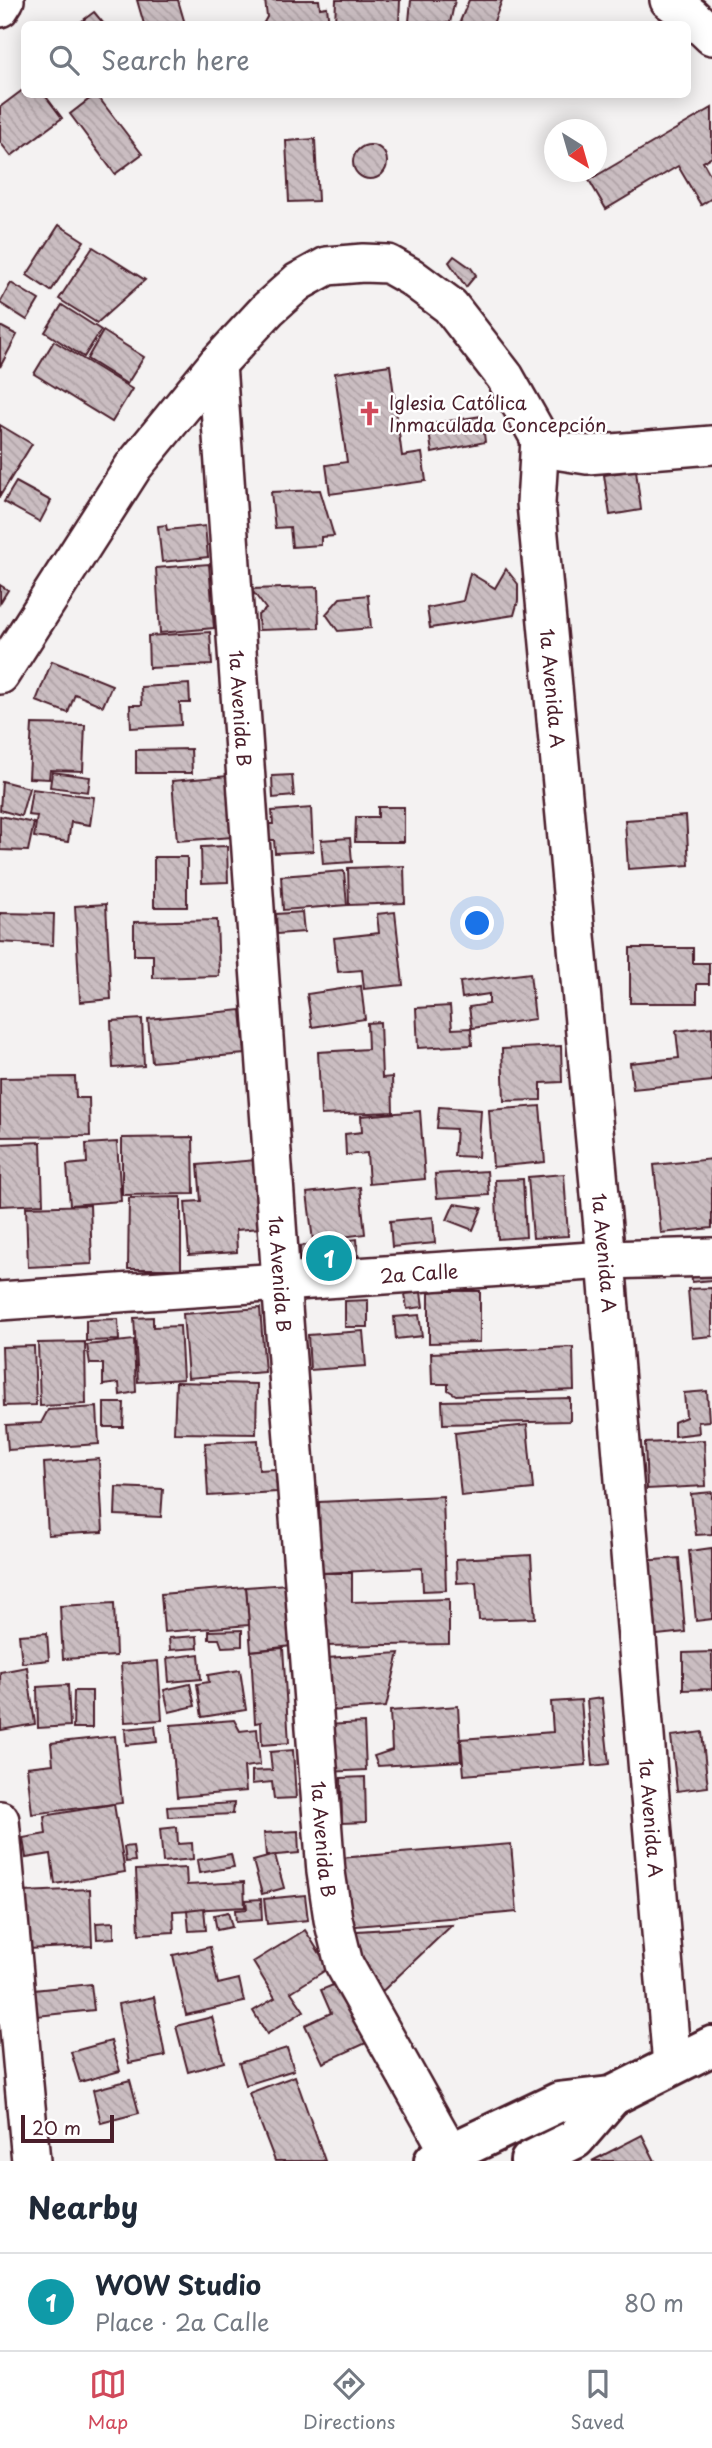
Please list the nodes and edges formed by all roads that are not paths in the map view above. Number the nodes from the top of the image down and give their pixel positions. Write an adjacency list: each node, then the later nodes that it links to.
1 (5, 0): 3 (street)
2 (668, 0): 4 (street)
3 (0, 8)
4 (712, 36)
5 (217, 364): 6 (street); 8 (street); 11 (street, 1a Avenida B)
6 (540, 439): 7 (street); 10 (street, 1a Avenida A)
7 (712, 445)
8 (0, 676)
9 (712, 1257): 10 (street, 2a Calle)
10 (606, 1260): 11 (street, 2a Calle); 16 (street, 1a Avenida A)
11 (281, 1281): 12 (street, 2a Calle); 18 (street, 1a Avenida B)
12 (0, 1301)
13 (0, 1820): 14 (street)
14 (1, 1859): 19 (street)
15 (712, 2046): 16 (street)
16 (672, 2066): 17 (street)
17 (612, 2096): 18 (street); 20 (street)
18 (442, 2157)
19 (21, 2160)
20 (530, 2161)

